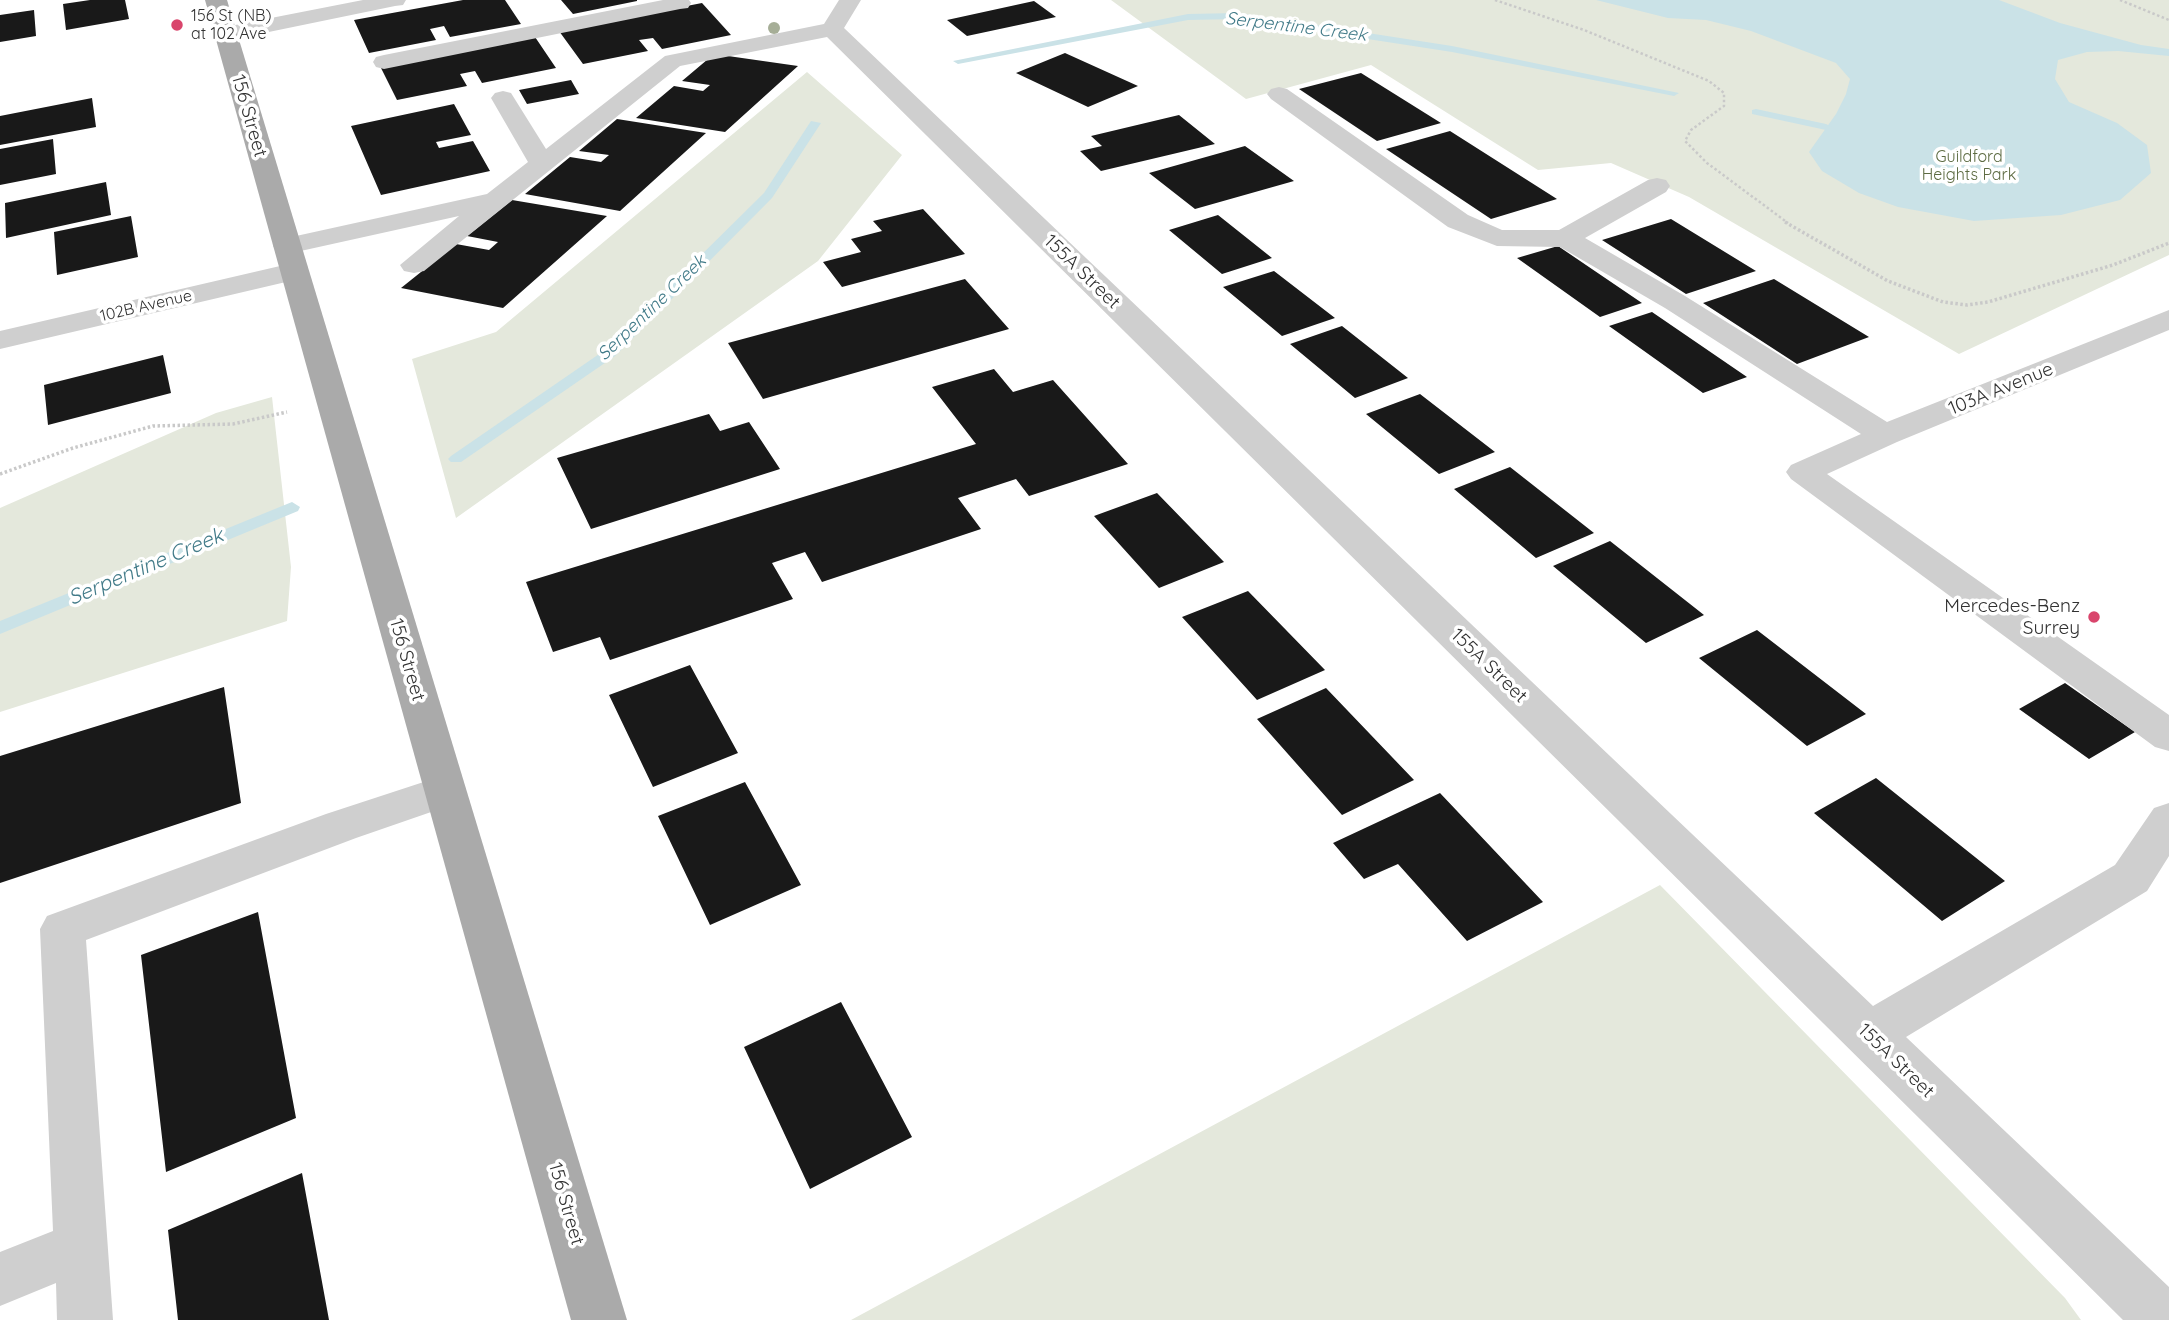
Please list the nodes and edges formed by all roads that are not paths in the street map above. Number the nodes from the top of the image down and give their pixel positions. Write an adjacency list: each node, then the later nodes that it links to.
1 (395, 0): 4 (street)
2 (680, 3): 5 (street)
3 (842, 13): 8 (street); 20 (street, 155A Street)
4 (220, 17): 12 (main road, 156 Street)
5 (384, 62)
6 (1279, 94): 11 (street)
7 (503, 98): 8 (street)
8 (542, 164): 10 (street)
9 (1657, 186): 11 (street)
10 (496, 200): 12 (street, 102B Avenue); 13 (street)
11 (1565, 238): 16 (street)
12 (290, 259): 15 (street, 102B Avenue); 18 (main road, 156 Street)
13 (414, 265)
14 (2169, 319): 16 (street, 103A Avenue)
15 (0, 340)
16 (1885, 435): 17 (street, 103A Avenue)
17 (2169, 736)
18 (445, 791): 21 (street); 24 (main road, 156 Street)
19 (2169, 820): 20 (street)
20 (1869, 1034): 25 (street, 155A Street)
21 (81, 1246): 22 (street); 23 (street)
22 (0, 1279)
23 (85, 1320)
24 (599, 1320)
25 (2163, 1320)

